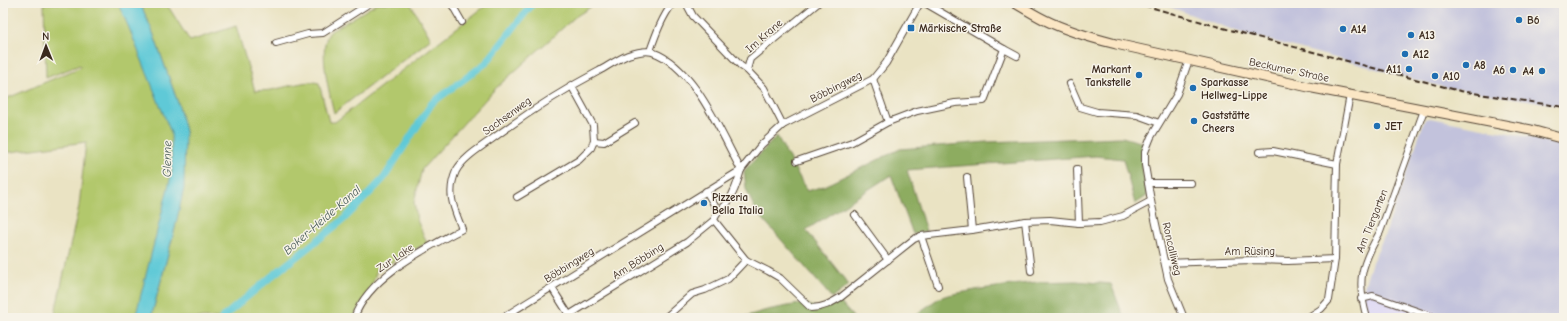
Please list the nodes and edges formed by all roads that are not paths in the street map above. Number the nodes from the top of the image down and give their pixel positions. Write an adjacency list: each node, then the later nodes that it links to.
1 (370, 3): 10 (street)
2 (451, 3): 9 (street)
3 (673, 3): 12 (street)
4 (686, 3): 15 (street, Im Krane)
5 (920, 3): 16 (street, Böbbingweg)
6 (924, 3): 11 (street)
7 (1015, 3): 14 (main road, Beckumer Straße)
8 (817, 4): 15 (street, Im Krane)
9 (462, 22)
10 (276, 43)
11 (1004, 49): 13 (street); 21 (street)
12 (650, 51): 18 (street, Sachsenweg); 31 (street)
13 (1017, 56)
14 (1189, 60): 19 (main road, Beckumer Straße); 23 (street, Roncalliweg)
15 (747, 70): 24 (street, Im Krane)
16 (873, 79): 21 (street); 24 (street, Böbbingweg)
17 (1070, 84): 23 (street)
18 (571, 86): 26 (street); 43 (street, Sachsenweg)
19 (1350, 95): 20 (main road, Beckumer Straße); 29 (street)
20 (1424, 110): 25 (main road, Beckumer Straße); 53 (street, Am Tiergarten)
21 (888, 122): 28 (street)
22 (635, 123): 26 (street)
23 (1159, 123): 33 (street, Roncalliweg)
24 (783, 125): 31 (street, Böbbingweg)
25 (1564, 139)
26 (594, 141): 36 (street)
27 (1259, 152): 29 (street)
28 (797, 161)
29 (1337, 164): 46 (street)
30 (1077, 169): 42 (street)
31 (741, 170): 35 (street, Böbbingweg); 38 (street, Böbbingweg)
32 (967, 177): 44 (street)
33 (1148, 183): 34 (street); 37 (street, Roncalliweg)
34 (1191, 183)
35 (706, 191): 38 (street); 52 (street, Böbbingweg)
36 (517, 197)
37 (1151, 201): 42 (street); 49 (street, Roncalliweg)
38 (718, 211): 40 (street, Am Böbbing)
39 (855, 216): 48 (street)
40 (714, 220): 47 (street); 54 (street, Am Böbbing)
41 (1024, 221): 42 (street); 44 (street); 50 (street)
42 (1079, 224)
43 (462, 229): 55 (street, Zur Lake)
44 (972, 230): 45 (street)
45 (921, 236): 48 (street); 51 (street)
46 (1335, 259): 49 (street, Am Rüsing); 59 (street)
47 (746, 260): 48 (street); 57 (street)
48 (888, 260)
49 (1165, 263): 58 (street, Roncalliweg)
50 (1031, 271)
51 (938, 286)
52 (552, 288): 54 (street, Am Böbbing); 56 (street, Böbbingweg)
53 (1361, 299): 60 (street, Am Tiergarten); 61 (street)
54 (570, 317)
55 (354, 318)
56 (502, 318)
57 (665, 318)
58 (1184, 318)
59 (1307, 318)
60 (1367, 318)
61 (1437, 318)

